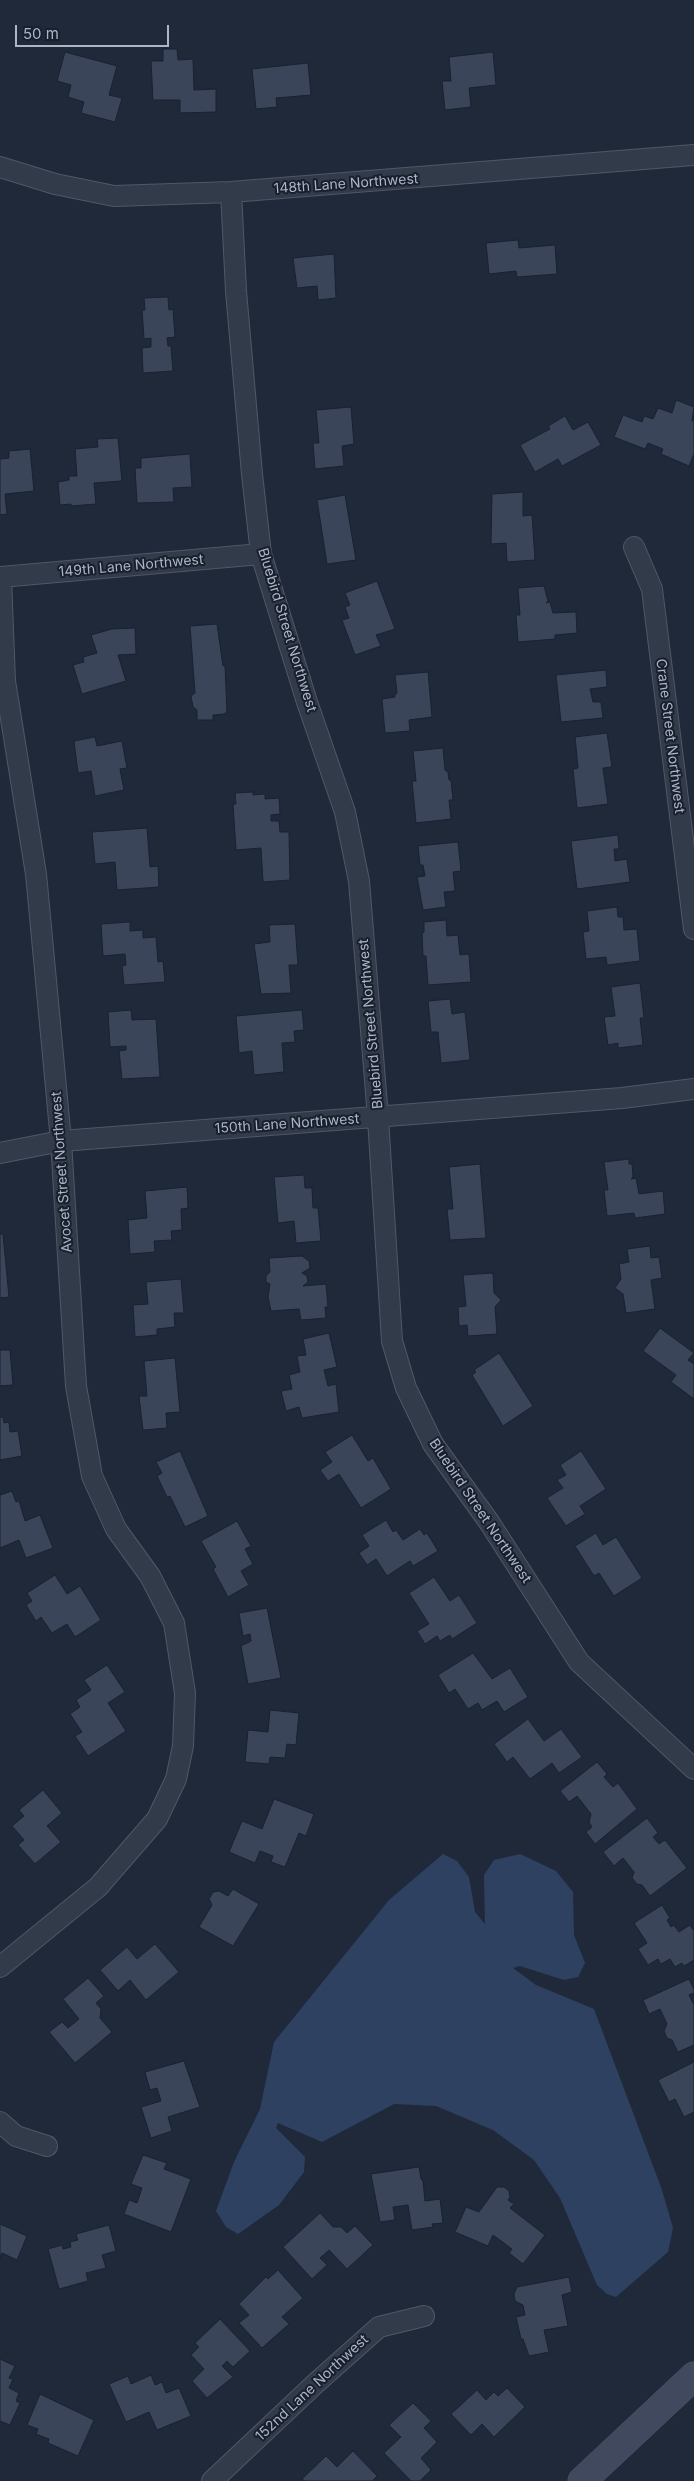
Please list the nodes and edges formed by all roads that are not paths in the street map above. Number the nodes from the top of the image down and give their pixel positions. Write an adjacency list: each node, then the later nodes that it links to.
1 (694, 155): 3 (street, 148th Lane Northwest)
2 (0, 167): 3 (street, 148th Lane Northwest)
3 (231, 192): 5 (street, Bluebird Street Northwest)
4 (634, 547): 7 (street, Crane Street Northwest)
5 (262, 554): 6 (street, 149th Lane Northwest); 9 (street, Bluebird Street Northwest)
6 (0, 577): 10 (street, Avocet Street Northwest)
7 (694, 929)
8 (694, 1088): 9 (street, 150th Lane Northwest)
9 (378, 1118): 10 (street, 150th Lane Northwest); 12 (street, Bluebird Street Northwest)
10 (61, 1141): 11 (street, 150th Lane Northwest); 13 (street, Avocet Street Northwest)
11 (0, 1153)
12 (694, 1769)
13 (0, 1967)
14 (0, 2122): 15 (street)
15 (47, 2146)
16 (424, 2316): 18 (street, 152nd Lane Northwest)
17 (694, 2376): 19 (street)
18 (212, 2481)
19 (582, 2481)

